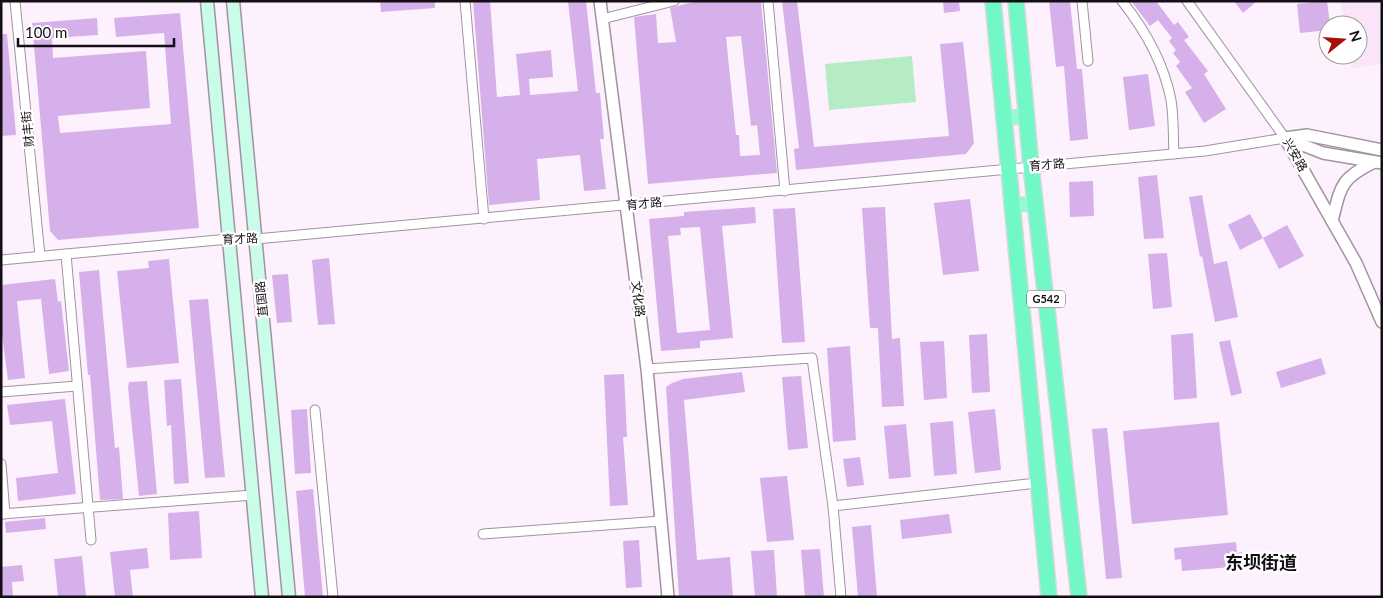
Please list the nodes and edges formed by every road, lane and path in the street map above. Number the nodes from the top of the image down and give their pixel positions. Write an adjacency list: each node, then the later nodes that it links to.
1 (15, 1): 32 (street, 财丰街)
2 (207, 1): 29 (main road)
3 (233, 1): 30 (main road, 苴国路)
4 (465, 1): 27 (street)
5 (600, 1): 13 (street, 文化路)
6 (674, 1): 13 (street)
7 (768, 1): 23 (street)
8 (993, 1): 16 (highway, G542)
9 (1016, 1): 15 (highway, G542)
10 (1082, 1): 14 (street)
11 (1122, 1): 19 (street)
12 (1187, 1): 17 (street, 兴安路)
13 (602, 19): 25 (street, 文化路)
14 (1088, 61)
15 (1027, 116): 16 (main road); 21 (highway, G542)
16 (1003, 118): 22 (highway, G542)
17 (1285, 138): 18 (street); 19 (street, 育才路); 20 (street); 28 (street, 兴安路)
18 (1382, 150)
19 (1174, 154): 21 (street, 育才路)
20 (1378, 163): 28 (street)
21 (1031, 166): 22 (street, 育才路); 24 (highway, G542)
22 (1007, 170): 23 (street, 育才路); 26 (highway, G542)
23 (785, 191): 25 (street, 育才路)
24 (1035, 204): 26 (main road); 54 (highway, G542)
25 (626, 206): 27 (street, 育才路); 35 (street, 文化路)
26 (1011, 206): 40 (highway, G542)
27 (484, 219): 30 (street, 育才路)
28 (1332, 221): 34 (street, 兴安路)
29 (229, 239): 30 (street, 育才路); 31 (street, 育才路); 41 (main road)
30 (256, 239): 49 (main road, 苴国路)
31 (66, 254): 32 (street, 育才路); 36 (street)
32 (40, 256): 33 (street, 育才路)
33 (1, 260)
34 (1382, 322)
35 (647, 368): 42 (street); 45 (street, 文化路)
36 (78, 386): 37 (street); 43 (street)
37 (1, 392)
38 (315, 410): 50 (street)
39 (1, 464): 44 (street)
40 (1037, 483): 42 (street); 53 (highway, G542)
41 (253, 495): 43 (street); 48 (main road)
42 (833, 506): 52 (street)
43 (87, 508): 44 (street); 47 (street)
44 (3, 514)
45 (661, 521): 46 (street); 51 (street, 文化路)
46 (483, 534)
47 (90, 540)
48 (262, 597)
49 (289, 597)
50 (333, 597)
51 (668, 597)
52 (841, 597)
53 (1049, 597)
54 (1079, 597)

